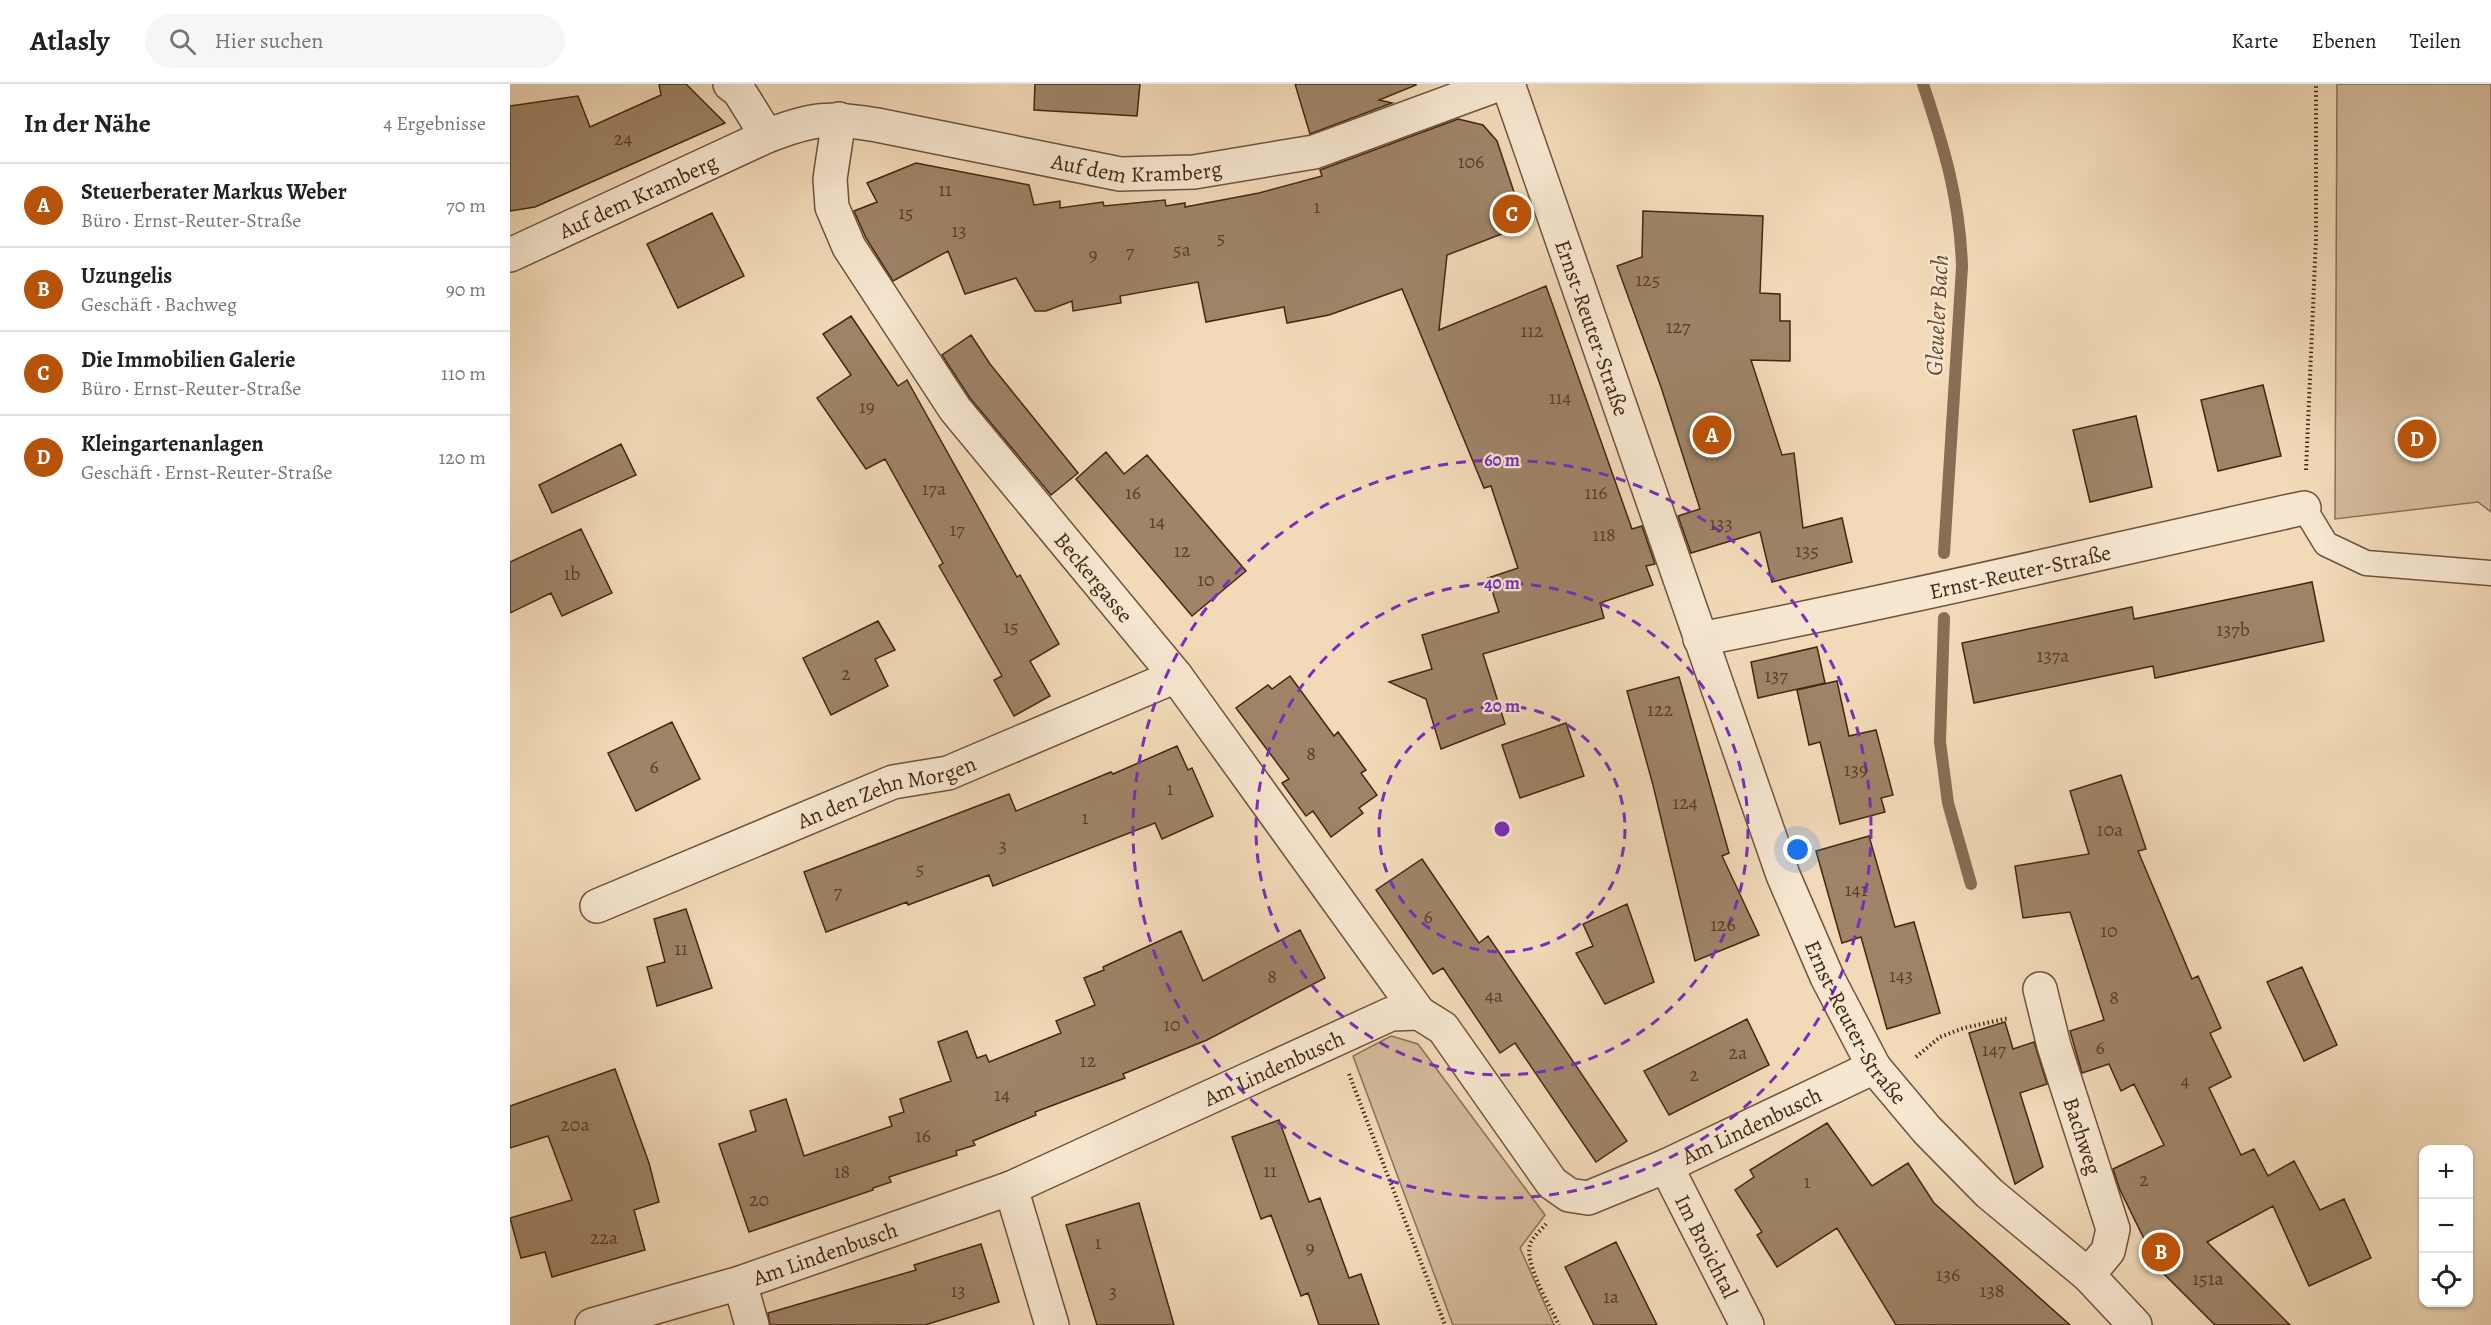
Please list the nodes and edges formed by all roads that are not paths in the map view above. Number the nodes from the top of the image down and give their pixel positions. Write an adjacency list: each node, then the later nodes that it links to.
1 (730, 84): 5 (street)
2 (1499, 84): 4 (street, Auf dem Kramberg)
3 (1508, 84): 9 (street, Ernst-Reuter-Straße)
4 (839, 119): 5 (street, Auf dem Kramberg); 10 (street, Beckergasse)
5 (767, 136): 6 (street, Auf dem Kramberg)
6 (510, 255)
7 (2304, 508): 8 (lane); 9 (street, Ernst-Reuter-Straße)
8 (2491, 573)
9 (1700, 639): 14 (street, Ernst-Reuter-Straße)
10 (1176, 676): 11 (street, An den Zehn Morgen); 13 (street, Beckergasse)
11 (597, 906)
12 (2043, 999): 17 (street, Bachweg)
13 (1419, 1013): 15 (street, Am Lindenbusch); 16 (street, Am Lindenbusch)
14 (1881, 1075): 15 (street, Am Lindenbusch); 17 (street, Ernst-Reuter-Straße)
15 (1666, 1166): 22 (street, Im Broichtal)
16 (1011, 1188): 18 (street, Am Lindenbusch); 21 (street)
17 (2088, 1275): 23 (street, Ernst-Reuter-Straße)
18 (740, 1282): 19 (street, Am Lindenbusch); 20 (street)
19 (592, 1325)
20 (752, 1325)
21 (1052, 1325)
22 (1747, 1325)
23 (2135, 1325)

